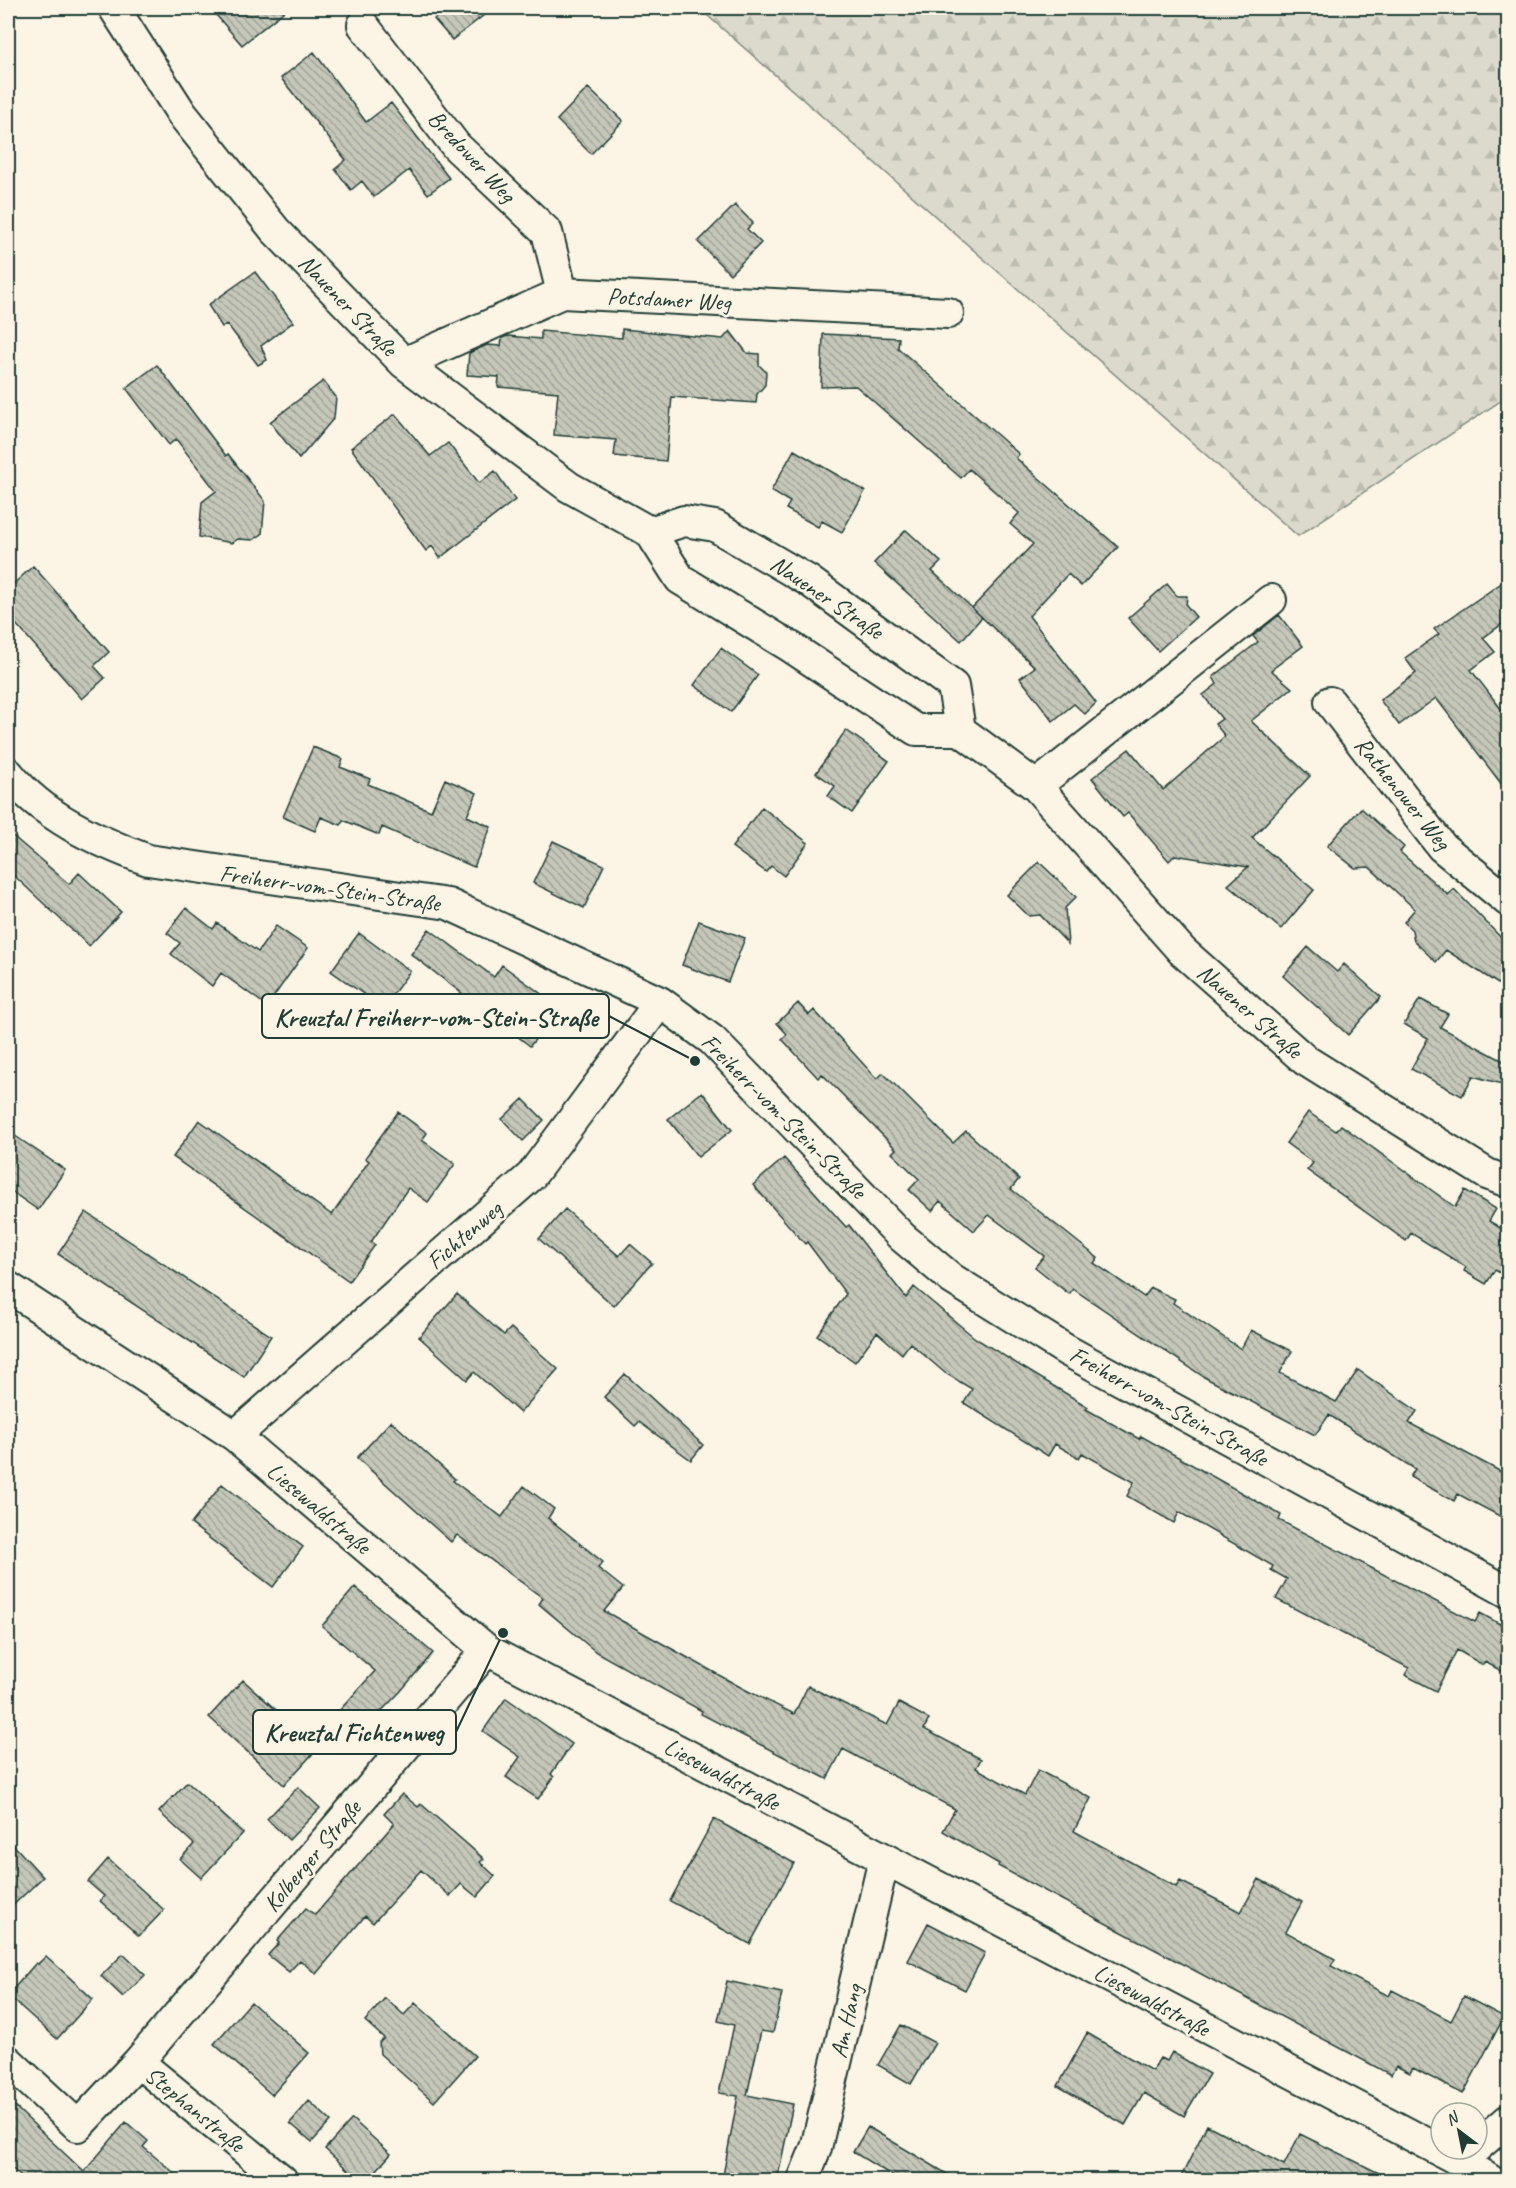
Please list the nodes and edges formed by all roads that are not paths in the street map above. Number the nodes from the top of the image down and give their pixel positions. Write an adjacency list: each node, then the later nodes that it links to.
1 (114, 8): 5 (street, Nauener Straße)
2 (363, 25): 3 (street, Bredower Weg)
3 (562, 293): 4 (street, Potsdamer Weg); 5 (street, Potsdamer Weg)
4 (948, 313)
5 (404, 363): 6 (street, Nauener Straße)
6 (650, 532): 9 (street, Nauener Straße); 9 (street, Nauener Straße)
7 (1271, 600): 11 (street)
8 (1330, 702): 12 (street, Rathenower Weg)
9 (960, 730): 11 (street, Nauener Straße)
10 (8, 773): 13 (street, Freiherr-vom-Stein-Straße)
11 (1036, 786): 14 (street, Nauener Straße)
12 (1509, 902)
13 (660, 1002): 16 (street, Fichtenweg); 17 (street, Freiherr-vom-Stein-Straße)
14 (1509, 1182)
15 (8, 1287): 16 (street, Liesewaldstraße)
16 (235, 1437): 18 (street, Liesewaldstraße)
17 (1509, 1592)
18 (487, 1650): 19 (street, Liesewaldstraße); 21 (street, Kolberger Straße)
19 (884, 1859): 24 (street, Liesewaldstraße); 27 (street, Am Hang)
20 (8, 2061): 21 (street, Stephanstraße)
21 (138, 2062): 26 (street, Stephanstraße)
22 (1509, 2120): 23 (street)
23 (1489, 2139)
24 (1429, 2140)
25 (1468, 2161): 28 (street, Liesewaldstraße)
26 (282, 2181)
27 (803, 2181)
28 (1490, 2181)

